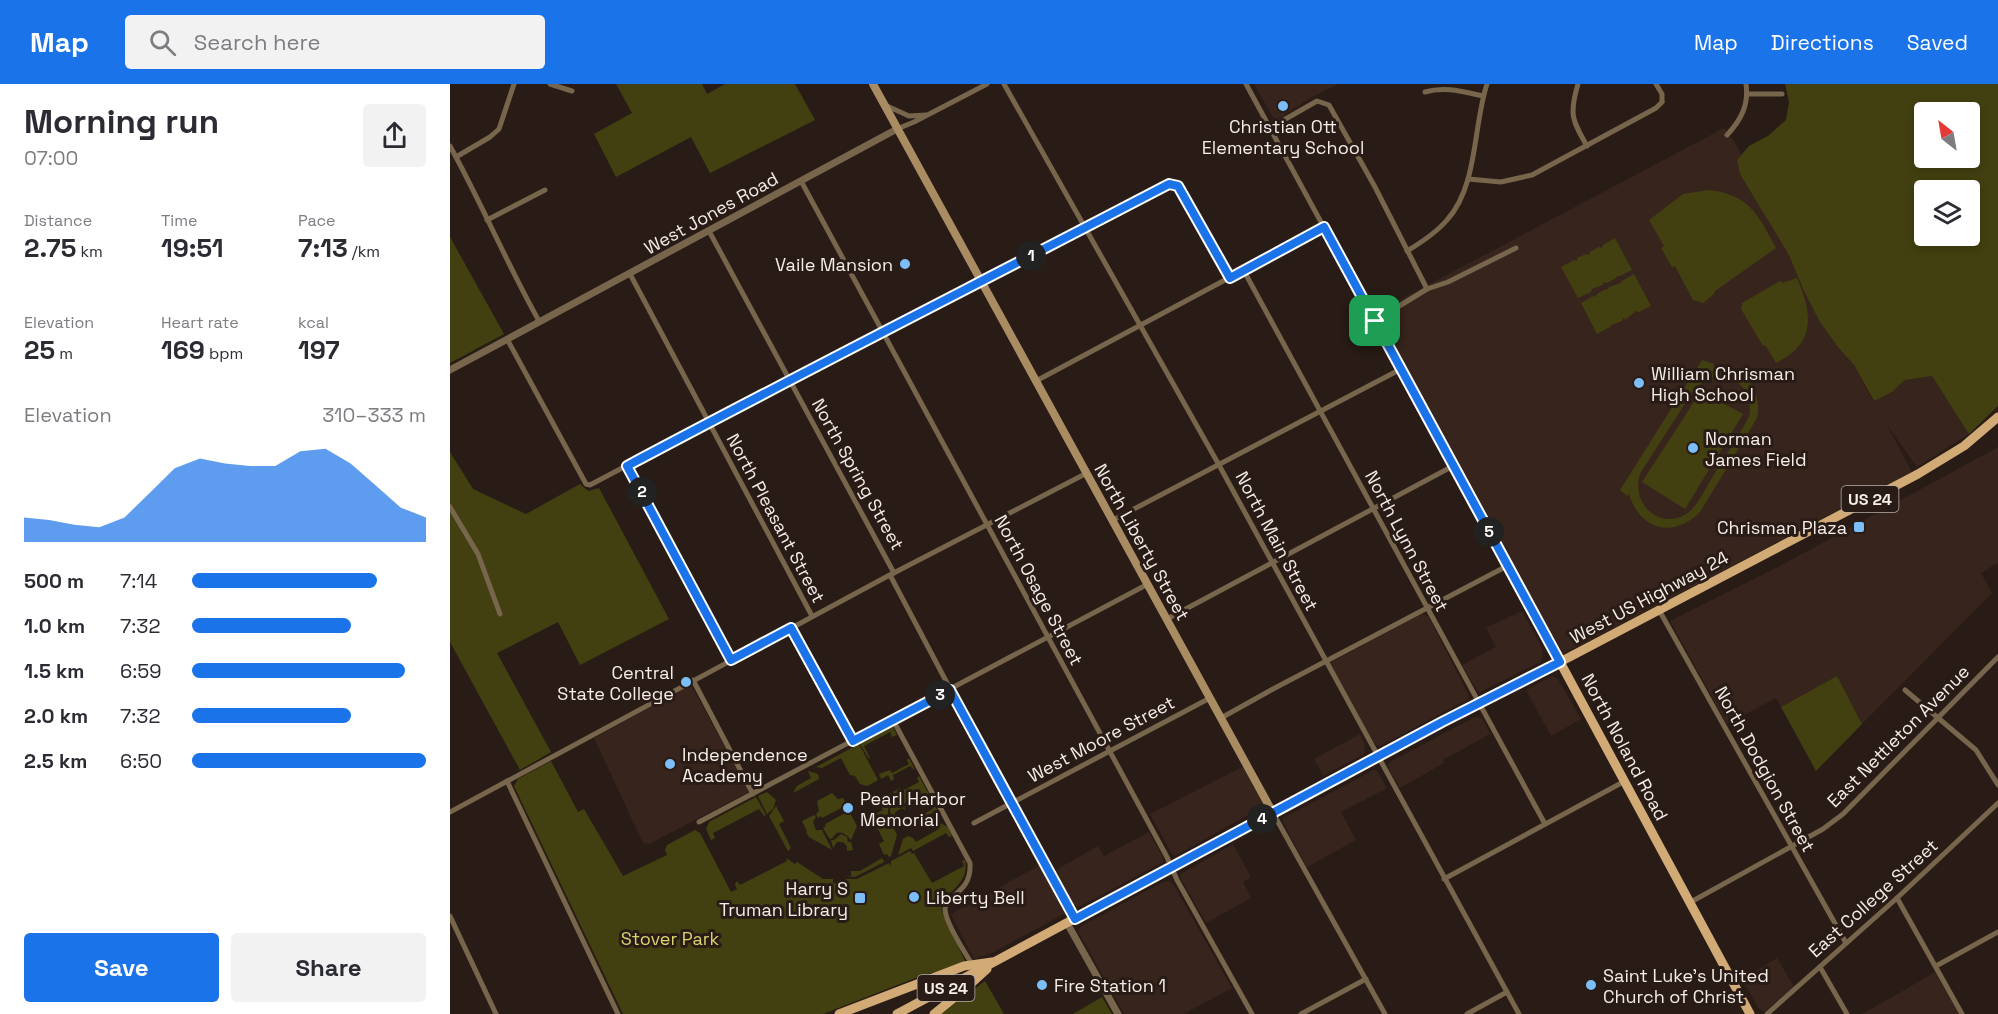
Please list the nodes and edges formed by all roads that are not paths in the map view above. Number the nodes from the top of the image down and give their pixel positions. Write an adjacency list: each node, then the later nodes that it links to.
1 (514, 84): 23 (street)
2 (550, 84): 11 (street)
3 (873, 84): 16 (main road, North Liberty Street)
4 (987, 84): 17 (street, West Jones Road)
5 (1004, 84): 28 (street, North Main Street)
6 (1246, 84): 18 (street, North Noland Road)
7 (1487, 84): 15 (street)
8 (1578, 84): 22 (street)
9 (1656, 84): 22 (street)
10 (1746, 84): 13 (street)
11 (572, 91)
12 (1425, 92): 15 (street)
13 (1748, 94): 14 (street); 20 (street)
14 (1782, 94)
15 (1483, 96): 24 (street)
16 (884, 105): 17 (street); 19 (main road, North Liberty Street)
17 (927, 115): 19 (street, West Jones Road)
18 (1270, 128): 29 (street, North Noland Road); 32 (street)
19 (897, 129): 25 (street, West Jones Road); 36 (main road, North Liberty Street)
20 (1727, 135)
21 (450, 146): 23 (street)
22 (1587, 146): 24 (street)
23 (456, 157): 27 (street)
24 (1468, 179): 32 (street)
25 (801, 181): 30 (street, West Jones Road); 41 (street, North Osage Street)
26 (544, 190): 27 (street)
27 (487, 220): 38 (street)
28 (1086, 227): 35 (street); 36 (street); 40 (street, North Main Street)
29 (1324, 227): 33 (street); 39 (street, North Noland Road)
30 (709, 231): 34 (street, West Jones Road); 45 (street, North Spring Street)
31 (1516, 248): 37 (street)
32 (1407, 251): 37 (street)
33 (1244, 271): 35 (street); 47 (street, North Lynn Street)
34 (630, 274): 38 (street, West Jones Road); 49 (street, North Pleasant Street)
35 (1230, 278): 40 (street)
36 (982, 282): 41 (street); 46 (main road, North Liberty Street)
37 (1427, 289): 39 (street)
38 (539, 321): 42 (street, West Jones Road)
39 (1375, 321): 43 (street, North Noland Road)
40 (1141, 326): 46 (street); 50 (street, North Main Street)
41 (883, 332): 45 (street); 57 (street, North Osage Street)
42 (507, 339): 44 (street, West Jones Road); 51 (street)
43 (1401, 369): 47 (street); 52 (street, North Noland Road)
44 (450, 370)
45 (789, 380): 49 (street); 60 (street, North Spring Street)
46 (1036, 381): 53 (main road, North Liberty Street)
47 (1321, 411): 50 (street); 55 (street, North Lynn Street)
48 (1997, 420): 63 (main road, West US Highway 24 / US 24)
49 (708, 423): 51 (street); 65 (street, North Pleasant Street)
50 (1219, 465): 56 (street); 58 (street, North Main Street)
51 (627, 466): 70 (street)
52 (1453, 466): 55 (street); 59 (street, North Noland Road)
53 (1087, 472): 56 (main road, North Liberty Street); 57 (street)
54 (450, 507): 64 (street)
55 (1373, 509): 58 (street); 62 (street, North Lynn Street)
56 (1113, 520): 61 (main road, North Liberty Street)
57 (987, 525): 60 (street); 68 (street, North Osage Street)
58 (1272, 563): 66 (street); 71 (street, North Main Street)
59 (1507, 566): 62 (street); 72 (street, North Noland Road)
60 (892, 574): 65 (street); 74 (street, North Spring Street)
61 (1148, 584): 66 (main road, North Liberty Street); 68 (street)
62 (1426, 608): 71 (street); 77 (street, North Lynn Street)
63 (1659, 610): 72 (main road, West US Highway 24 / US 24); 95 (street, North Dodgion Street)
64 (500, 614)
65 (812, 616): 67 (street)
66 (1167, 619): 76 (main road, North Liberty Street)
67 (791, 628): 70 (street); 81 (street)
68 (1048, 638): 74 (street); 82 (street, North Osage Street)
69 (1998, 657): 79 (street, East Nettleton Avenue)
70 (731, 660): 73 (street)
71 (1325, 662): 78 (street); 83 (street, North Main Street)
72 (1560, 662): 77 (main road, West US Highway 24 / US 24); 85 (main road, North Noland Road)
73 (693, 680): 84 (street); 87 (street)
74 (950, 690): 80 (street); 89 (street, North Spring Street)
75 (1905, 690): 79 (street)
76 (1210, 698): 78 (main road, North Liberty Street); 82 (street, West Moore Street)
77 (1479, 703): 83 (main road, West US Highway 24 / US 24); 94 (street, North Lynn Street)
78 (1221, 718): 91 (main road, North Liberty Street)
79 (1939, 718): 86 (street); 95 (street, East Nettleton Avenue)
80 (893, 720): 81 (street); 105 (street)
81 (853, 741): 87 (street)
82 (1110, 752): 89 (street, West Moore Street); 96 (street, North Osage Street)
83 (1377, 757): 91 (main road, West US Highway 24 / US 24); 97 (street, North Main Street)
84 (507, 781): 90 (street); 111 (street)
85 (1625, 781): 94 (street); 99 (main road, North Noland Road)
86 (1998, 785)
87 (753, 794): 92 (street)
88 (1998, 802): 98 (street, East College Street)
89 (1011, 804): 93 (street, West Moore Street); 101 (street, North Spring Street)
90 (450, 812)
91 (1274, 813): 96 (main road, West US Highway 24 / US 24); 108 (street, North Liberty Street)
92 (699, 822)
93 (974, 823)
94 (1545, 824): 97 (street)
95 (1790, 846): 99 (street, East Nettleton Avenue); 103 (street, North Dodgion Street)
96 (1172, 867): 101 (main road, US 24); 116 (street, North Osage Street)
97 (1444, 879): 109 (street, North Main Street)
98 (1897, 898): 103 (street, East College Street); 106 (street)
99 (1689, 903): 121 (main road, North Noland Road)
100 (450, 916): 110 (street)
101 (1071, 921): 104 (main road, US 24); 115 (street, North Spring Street)
102 (1998, 932): 106 (street)
103 (1846, 943): 107 (street, East College Street)
104 (994, 962): 105 (main road); 113 (main road, US 24); 114 (main road)
105 (972, 964): 112 (main road)
106 (1936, 966): 124 (street)
107 (1820, 967): 122 (street, East College Street); 123 (street)
108 (1365, 979): 117 (street); 118 (street, North Liberty Street)
109 (1507, 992): 119 (street); 120 (street, North Main Street)
110 (496, 1014)
111 (618, 1014)
112 (839, 1014)
113 (897, 1014)
114 (934, 1014)
115 (1118, 1014)
116 (1252, 1014)
117 (1301, 1014)
118 (1385, 1014)
119 (1467, 1014)
120 (1519, 1014)
121 (1750, 1014)
122 (1767, 1014)
123 (1847, 1014)
124 (1962, 1014)

